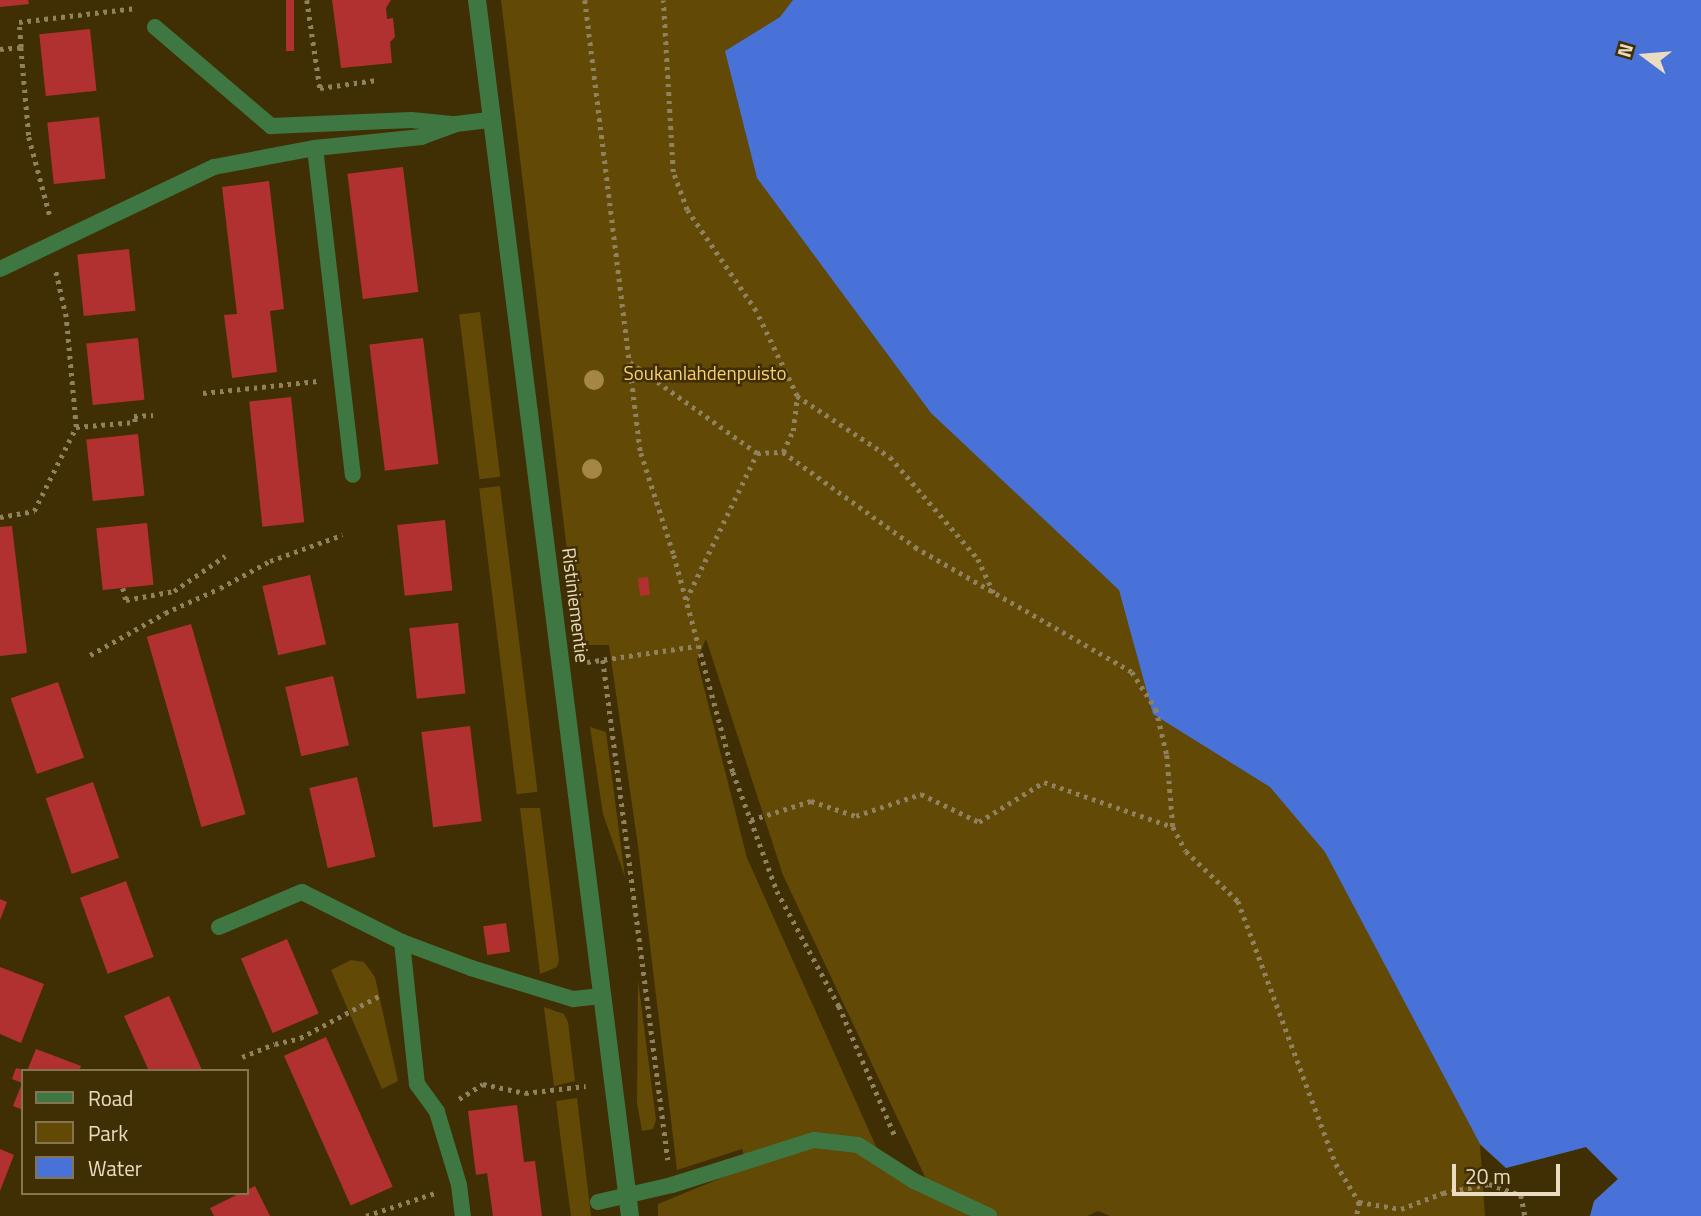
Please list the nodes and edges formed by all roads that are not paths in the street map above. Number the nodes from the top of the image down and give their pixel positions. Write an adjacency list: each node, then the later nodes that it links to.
1 (477, 0): 3 (street, Ristiniementie)
2 (155, 27): 4 (lane)
3 (491, 120): 4 (lane); 10 (street, Ristiniementie)
4 (456, 124): 5 (lane)
5 (315, 148): 6 (lane); 7 (lane)
6 (0, 269)
7 (354, 475)
8 (219, 927): 9 (lane)
9 (402, 942): 10 (lane); 13 (lane)
10 (602, 996): 11 (street, Ristiniementie)
11 (628, 1196): 12 (lane); 14 (street, Ristiniementie); 15 (lane)
12 (598, 1202)
13 (463, 1216)
14 (630, 1216)
15 (989, 1216)

